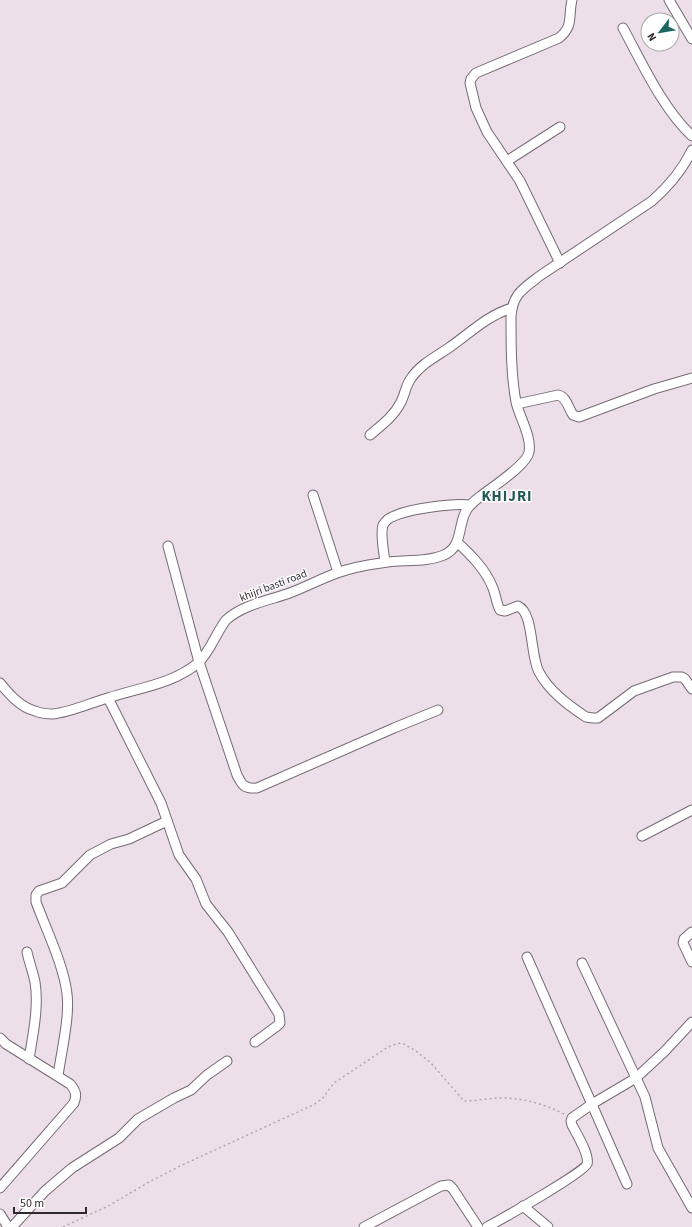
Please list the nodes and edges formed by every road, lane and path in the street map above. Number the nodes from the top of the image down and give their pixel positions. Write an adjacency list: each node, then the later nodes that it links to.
1 (572, 0): 8 (street)
2 (669, 0): 4 (street)
3 (623, 28): 6 (street)
4 (692, 39)
5 (560, 127): 8 (street)
6 (692, 136)
7 (692, 150): 9 (street)
8 (507, 161): 9 (street)
9 (560, 263): 10 (street)
10 (512, 308): 12 (street); 13 (street)
11 (692, 378): 12 (street)
12 (517, 404): 15 (street)
13 (370, 435)
14 (313, 495): 19 (street)
15 (470, 505): 16 (street); 18 (street)
16 (457, 542): 18 (street, khijri basti road); 21 (street)
17 (168, 546): 20 (street)
18 (385, 562): 19 (street, khijri basti road)
19 (338, 572): 20 (street, khijri basti road)
20 (199, 662): 24 (street, khijri basti road); 25 (street)
21 (689, 676): 23 (street)
22 (0, 683): 24 (street, khijri basti road)
23 (692, 689)
24 (108, 698): 27 (street)
25 (438, 710)
26 (692, 810): 28 (street)
27 (167, 821): 36 (street); 39 (street)
28 (642, 836)
29 (692, 932): 32 (street)
30 (27, 952): 37 (street)
31 (527, 957): 41 (street)
32 (692, 962)
33 (582, 963): 40 (street)
34 (692, 1022): 40 (street)
35 (0, 1038): 37 (street)
36 (255, 1042)
37 (29, 1059): 39 (street)
38 (227, 1061): 50 (street)
39 (58, 1076): 44 (street)
40 (636, 1078): 41 (street); 46 (street)
41 (592, 1104): 42 (street); 43 (street)
42 (572, 1118): 45 (street); 51 (path)
43 (628, 1184)
44 (0, 1188)
45 (523, 1206): 53 (street); 54 (street)
46 (692, 1208)
47 (0, 1214): 49 (street)
48 (475, 1226): 52 (street)
49 (8, 1227)
50 (12, 1227)
51 (63, 1227)
52 (364, 1227)
53 (487, 1227)
54 (548, 1227)

